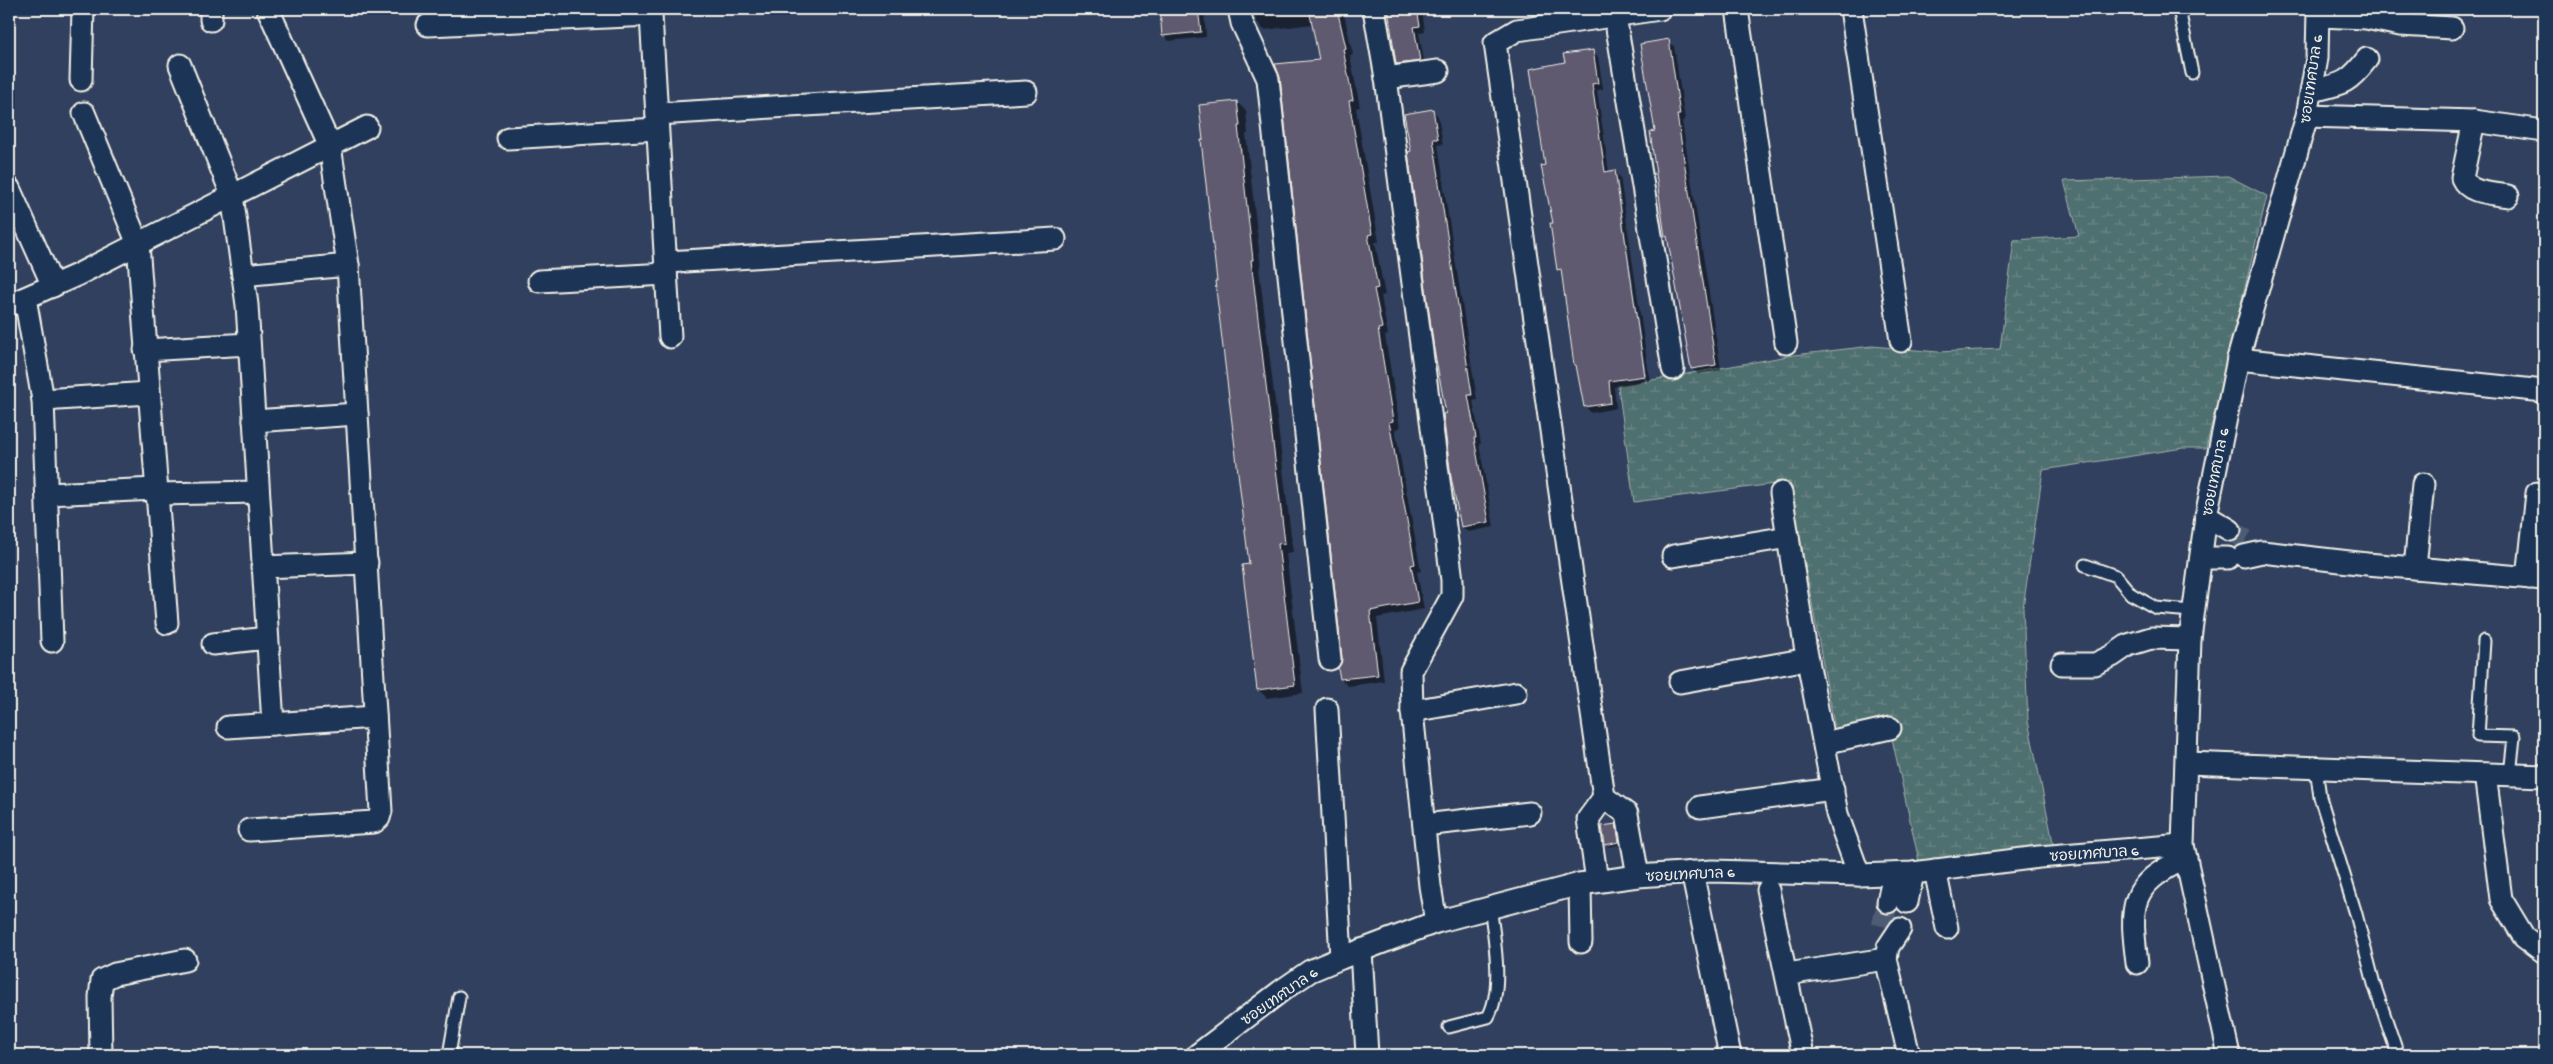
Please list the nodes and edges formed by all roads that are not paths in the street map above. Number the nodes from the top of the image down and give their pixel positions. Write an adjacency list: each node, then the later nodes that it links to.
1 (83, 9): 19 (street)
2 (268, 9): 29 (street)
3 (1240, 9): 77 (street)
4 (1374, 9): 18 (street)
5 (1660, 9): 11 (street)
6 (1737, 9): 43 (street)
7 (1851, 9): 42 (street)
8 (2179, 9): 17 (lane)
9 (649, 12): 12 (street); 24 (street)
10 (2319, 13): 13 (street); 20 (street, ซอยเทศบาล 6)
11 (1603, 15): 47 (street); 94 (street)
12 (428, 25)
13 (2452, 28)
14 (2367, 59): 20 (street)
15 (180, 65): 31 (street)
16 (1438, 71): 18 (street)
17 (2192, 73)
18 (1386, 78): 82 (street)
19 (81, 80)
20 (2312, 90): 23 (street, ซอยเทศบาล 6)
21 (1026, 92): 24 (street)
22 (84, 113): 34 (street)
23 (2307, 116): 25 (street); 46 (street, ซอยเทศบาล 6)
24 (657, 122): 28 (street); 36 (street)
25 (2474, 122): 27 (street); 32 (street)
26 (367, 127): 29 (street)
27 (2544, 130)
28 (508, 138)
29 (330, 146): 31 (street); 35 (street)
30 (9, 188): 39 (street)
31 (232, 195): 34 (street); 37 (street)
32 (2508, 196)
33 (1055, 239): 36 (street)
34 (138, 244): 39 (street); 45 (street)
35 (348, 264): 37 (street); 51 (street)
36 (666, 268): 38 (street); 41 (street)
37 (243, 275): 44 (street)
38 (540, 281)
39 (52, 286): 40 (street)
40 (17, 301): 50 (street)
41 (670, 337)
42 (1901, 341)
43 (1786, 343)
44 (249, 344): 45 (street); 52 (street)
45 (145, 350): 49 (street)
46 (2238, 359): 48 (street); 59 (street, ซอยเทศบาล 6)
47 (1673, 369)
48 (2544, 392)
49 (149, 393): 50 (street); 54 (street)
50 (44, 400): 58 (street)
51 (357, 414): 52 (street); 64 (street)
52 (254, 421): 55 (street)
53 (2423, 484): 67 (street)
54 (156, 491): 55 (street); 58 (street); 70 (street)
55 (258, 492): 66 (street)
56 (1781, 493): 60 (street)
57 (2537, 493): 68 (street)
58 (47, 494): 73 (street)
59 (2206, 516): 61 (street); 63 (street, ซอยเทศบาล 6)
60 (1788, 537): 62 (street); 76 (street)
61 (2242, 547): 63 (street); 67 (street)
62 (1673, 556)
63 (2201, 558): 69 (street, ซอยเทศบาล 6)
64 (367, 563): 66 (street); 83 (street)
65 (2085, 565): 69 (lane)
66 (262, 567): 71 (street)
67 (2415, 568): 68 (street)
68 (2536, 578)
69 (2192, 611): 72 (street, ซอยเทศบาล 6)
70 (167, 623)
71 (267, 638): 75 (street); 84 (street)
72 (2190, 640): 78 (street); 88 (street, ซอยเทศบาล 6)
73 (52, 641)
74 (2484, 641): 91 (lane)
75 (212, 644)
76 (1808, 658): 79 (street); 87 (street)
77 (1330, 659)
78 (2062, 664)
79 (1680, 682)
80 (1516, 693): 82 (street)
81 (1328, 708): 116 (street)
82 (1412, 711): 97 (street)
83 (374, 717): 84 (street); 98 (street)
84 (273, 724): 85 (street)
85 (228, 727)
86 (1890, 728): 87 (street)
87 (1824, 743): 93 (street)
88 (2187, 763): 89 (street); 99 (street, ซอยเทศบาล 6)
89 (2316, 768): 90 (street); 130 (lane)
90 (2485, 774): 91 (street); 114 (street)
91 (2510, 775): 92 (street)
92 (2544, 776)
93 (1833, 789): 95 (street); 103 (street)
94 (1604, 797): 104 (street); 105 (street)
95 (1700, 807)
96 (1530, 813): 97 (street)
97 (1424, 825): 109 (street)
98 (249, 830)
99 (2184, 852): 100 (street, ซอยเทศบาล 6); 118 (street); 129 (street)
100 (1935, 870): 102 (street, ซอยเทศบาล 6); 111 (street)
101 (1692, 872): 103 (street, ซอยเทศบาล 6); 104 (street, ซอยเทศบาล 6); 126 (street)
102 (1904, 874): 103 (street, ซอยเทศบาล 6); 107 (street)
103 (1859, 875)
104 (1638, 876): 105 (street, ซอยเทศบาล 6)
105 (1588, 883): 108 (street, ซอยเทศบาล 6); 112 (street)
106 (1768, 890): 119 (street)
107 (1897, 902)
108 (1490, 906): 109 (street, ซอยเทศบาล 6); 121 (lane)
109 (1436, 922): 113 (street, ซอยเทศบาล 6)
110 (1891, 928): 115 (street)
111 (1947, 928)
112 (1581, 942)
113 (1361, 950): 116 (street, ซอยเทศบาล 6); 125 (street)
114 (2544, 952)
115 (1887, 953): 119 (street); 128 (street)
116 (1341, 958): 124 (street, ซอยเทศบาล 6)
117 (185, 960): 122 (street)
118 (2137, 963)
119 (1787, 974): 127 (street)
120 (459, 998): 123 (lane)
121 (1448, 1027)
122 (100, 1055)
123 (449, 1055)
124 (1197, 1055)
125 (1367, 1055)
126 (1730, 1055)
127 (1803, 1055)
128 (1909, 1055)
129 (2229, 1055)
130 (2398, 1055)

